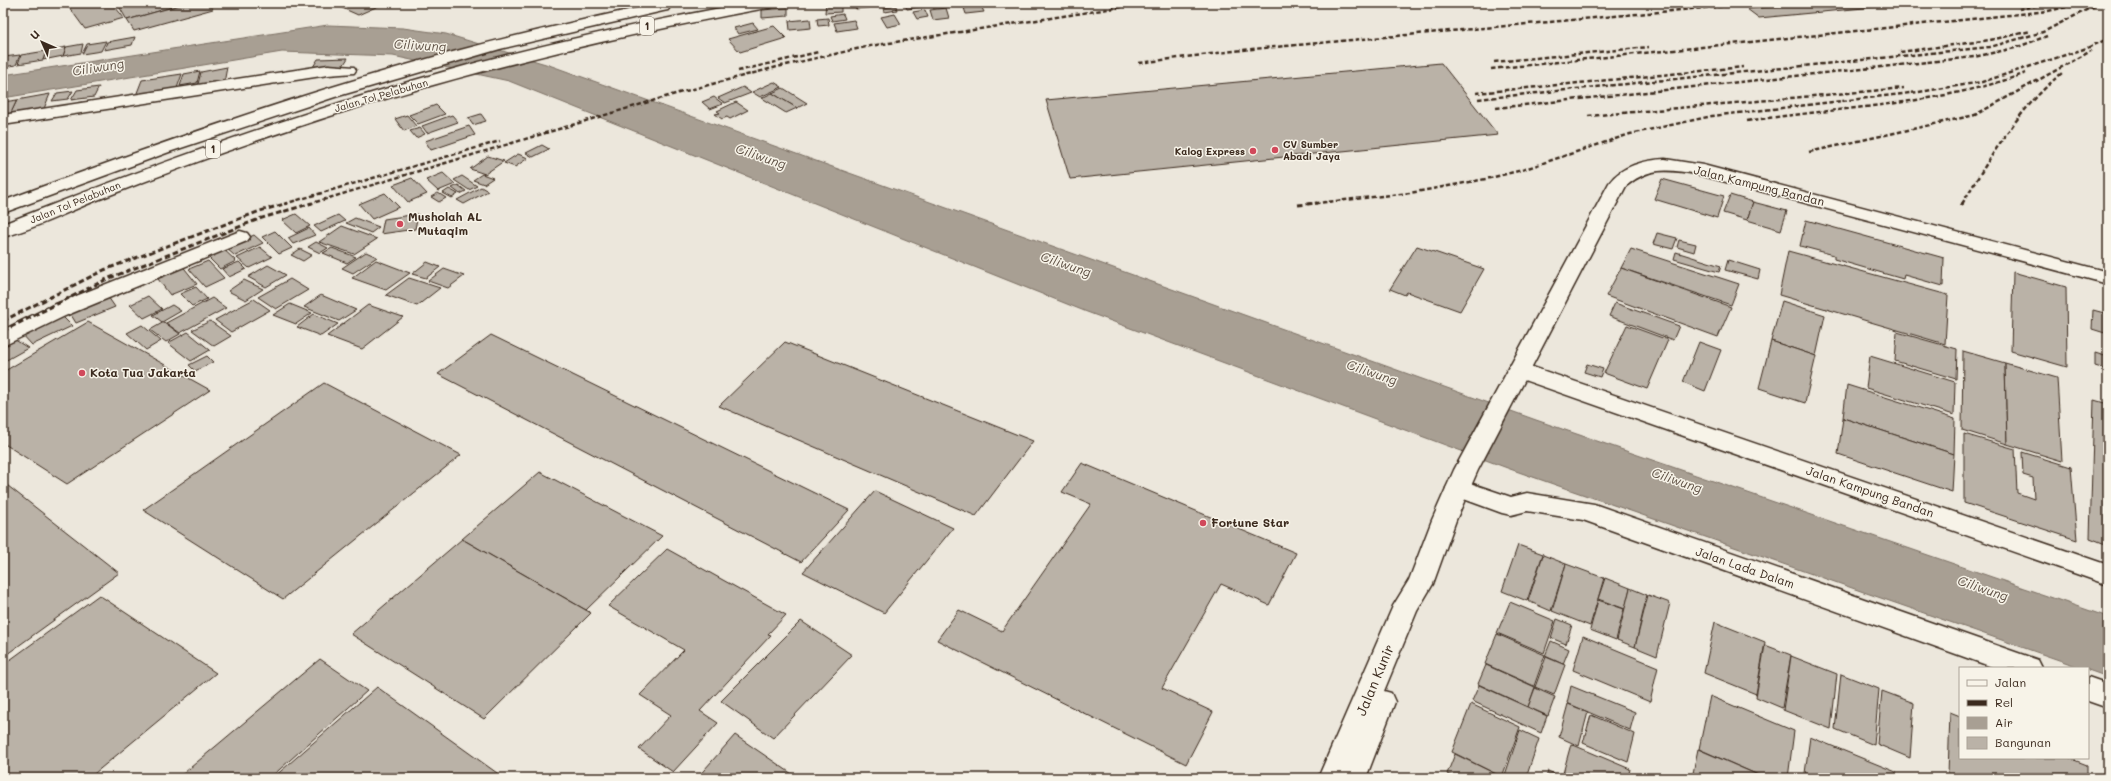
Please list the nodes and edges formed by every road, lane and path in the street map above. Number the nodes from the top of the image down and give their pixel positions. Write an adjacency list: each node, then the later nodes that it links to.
1 (772, 3): 6 (main road, Jalan Tol Pelabuhan / 1)
2 (679, 4): 5 (main road, Jalan Tol Pelabuhan / 1)
3 (348, 70): 4 (main road)
4 (3, 120)
5 (3, 207)
6 (3, 231)
7 (240, 237): 9 (main road)
8 (2108, 278): 10 (main road, Jalan Kampung Bandan)
9 (3, 339)
10 (1518, 370): 11 (main road, Jalan Kampung Bandan); 13 (main road, Jalan Kampung Bandan)
11 (1506, 392): 12 (main road, Jalan Kunir)
12 (1462, 479): 14 (main road, Jalan Kunir); 15 (main road, Jalan Lada Dalam)
13 (2108, 575)
14 (1420, 584): 18 (main road, Jalan Kunir); 19 (main road, Jalan Kunir)
15 (2025, 667)
16 (2089, 689): 17 (main road)
17 (2108, 696)
18 (1333, 778)
19 (1351, 778)

